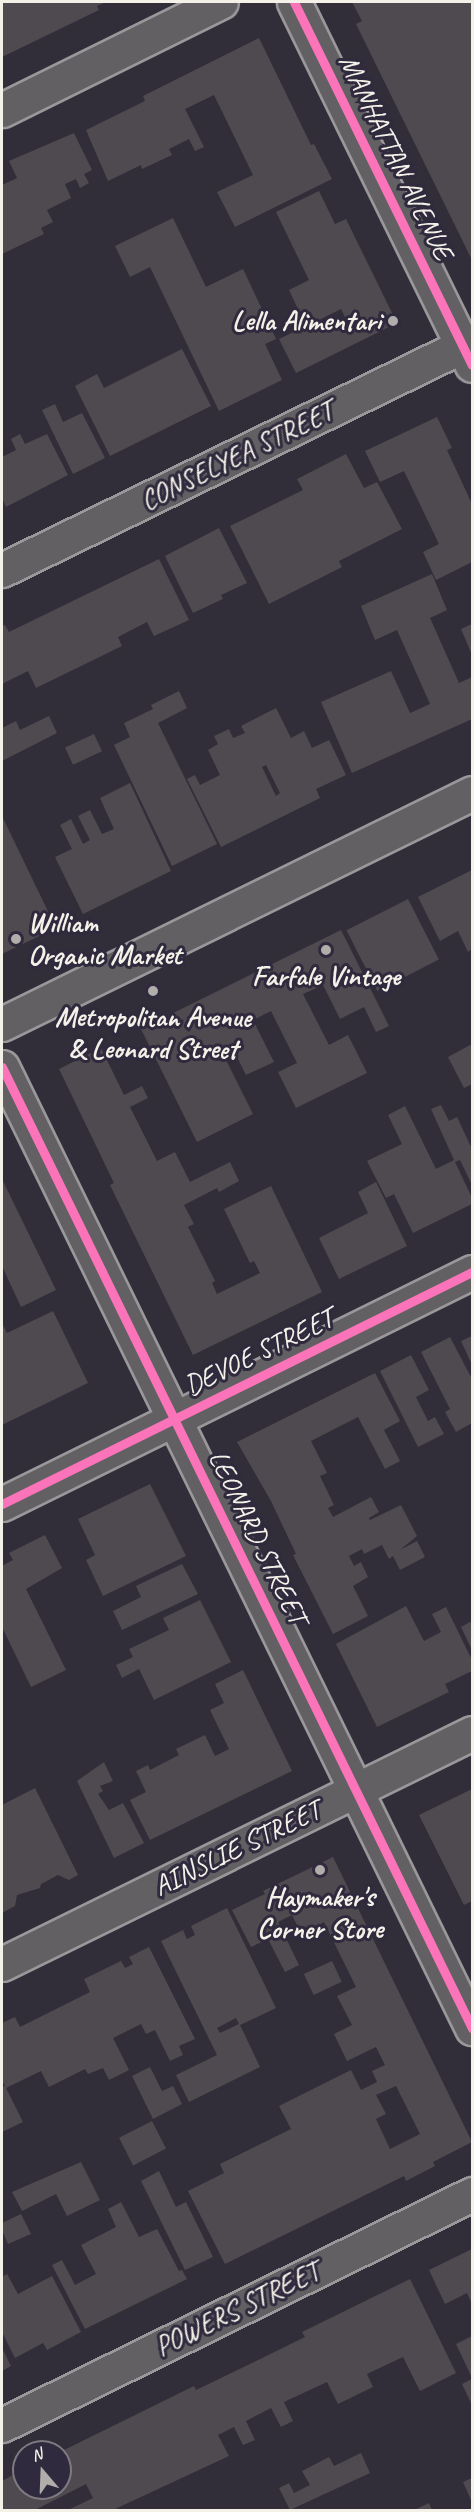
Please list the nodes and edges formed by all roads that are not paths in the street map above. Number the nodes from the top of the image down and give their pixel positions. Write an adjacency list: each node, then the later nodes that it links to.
1 (222, 2): 3 (street)
2 (294, 2): 4 (street, MANHATTAN AVENUE)
3 (2, 110)
4 (469, 351): 5 (street, CONSELYEA STREET)
5 (2, 570)
6 (472, 793): 7 (street)
7 (2, 1024)
8 (2, 1067): 10 (street, LEONARD STREET)
9 (472, 1272): 10 (street, DEVOE STREET)
10 (175, 1419): 11 (street, DEVOE STREET); 13 (street, LEONARD STREET)
11 (2, 1504)
12 (472, 1733): 13 (street, AINSLIE STREET)
13 (356, 1790): 14 (street, AINSLIE STREET); 15 (street, LEONARD STREET)
14 (2, 1964)
15 (472, 2028)
16 (472, 2194): 17 (street, POWERS STREET)
17 (2, 2425)

